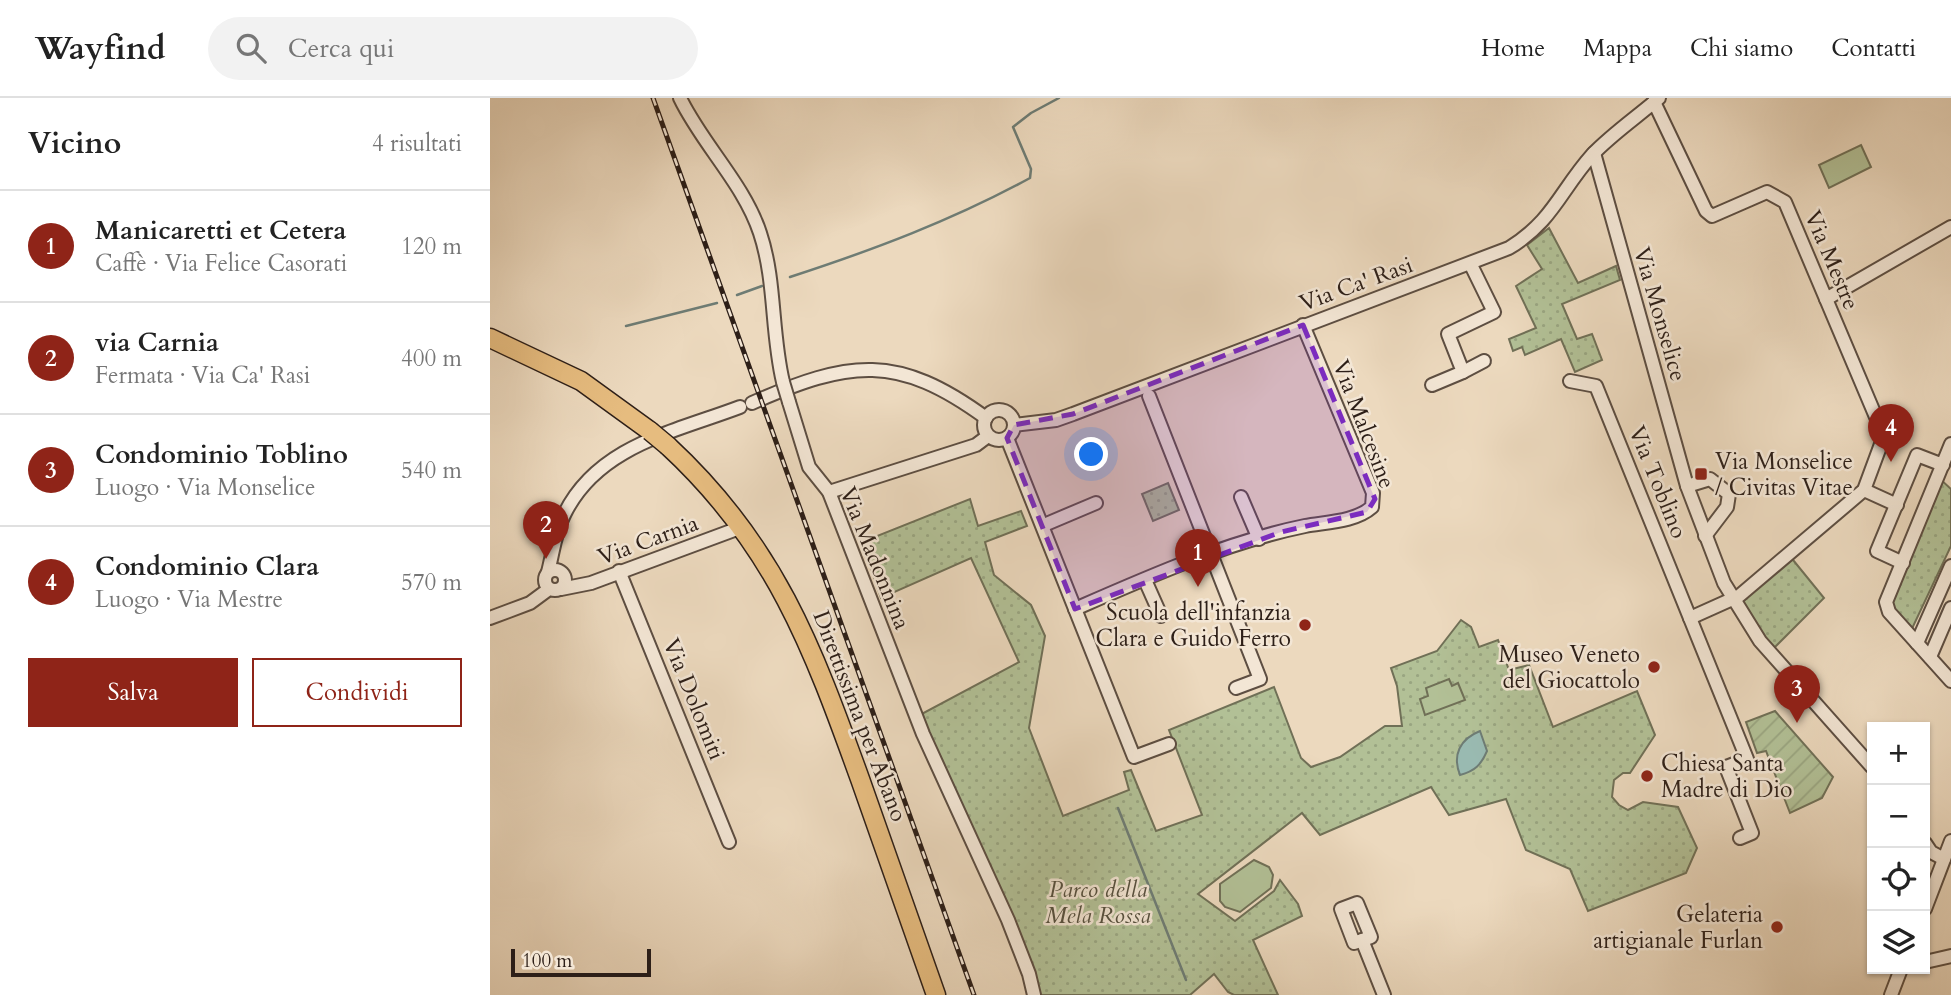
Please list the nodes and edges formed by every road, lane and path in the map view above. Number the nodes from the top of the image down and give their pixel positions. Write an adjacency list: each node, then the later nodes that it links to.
1 (680, 98): 22 (street, Via Madonnina, bridge)
2 (1656, 100): 3 (street, Via Ca' Rasi); 6 (street, Via Mestre)
3 (1594, 153): 5 (street, Via Ca' Rasi); 20 (street, Via Monselice)
4 (1951, 227): 6 (street)
5 (1471, 265): 7 (street, Via Ca' Rasi); 10 (street)
6 (1826, 299): 21 (street, Via Mestre)
7 (1303, 326): 15 (street, Via Ca' Rasi); 29 (street, Via Malcesine)
8 (490, 338): 59 (highway, Direttissima per Abano, bridge)
9 (1484, 360): 10 (street)
10 (1463, 372): 12 (street)
11 (1570, 381): 42 (street, Via Toblino)
12 (1432, 385)
13 (1149, 396): 30 (street)
14 (986, 418): 15 (street, Via Ca' Rasi); 16 (street); 34 (street, Via Ca' Rasi)
15 (1014, 425): 17 (street)
16 (988, 436): 17 (street); 22 (street)
17 (1007, 438): 26 (street)
18 (1951, 444): 19 (street)
19 (1943, 465): 25 (street); 31 (street)
20 (1687, 486): 28 (street, Via Monselice); 28 (street)
21 (1864, 490): 25 (street); 37 (street, Via Mestre)
22 (829, 492): 60 (street, Via Madonnina)
23 (1241, 497): 29 (street)
24 (1096, 503): 26 (street)
25 (1897, 505): 31 (street)
26 (1044, 525): 39 (street)
27 (734, 530): 33 (street, Via Carnia)
28 (1705, 536): 37 (street, Via Monselice)
29 (1259, 539): 30 (street, Via Malcesine)
30 (1212, 555): 35 (street, Via Malcesine); 46 (street)
31 (1903, 563): 43 (street)
32 (1951, 566): 36 (street)
33 (619, 571): 34 (street, Via Carnia); 51 (street, Via Dolomiti)
34 (557, 578): 41 (street, Via Carnia)
35 (1145, 580): 39 (street, Via Malcesine); 40 (street)
36 (1947, 587): 43 (street)
37 (1733, 599): 42 (street); 48 (street, Via Monselice)
38 (1951, 608): 44 (street)
39 (1075, 609): 47 (street)
40 (1161, 616)
41 (490, 618)
42 (1690, 618): 49 (street, Via Toblino)
43 (1917, 643): 44 (street)
44 (1930, 657): 45 (street)
45 (1951, 681)
46 (1236, 688)
47 (1169, 744)
48 (1867, 761)
49 (1740, 838)
50 (1951, 841): 53 (street)
51 (729, 842)
52 (1928, 848): 53 (street)
53 (1944, 859): 54 (street)
54 (1930, 896)
55 (1362, 940): 55 (street); 61 (street)
56 (1951, 956): 57 (street)
57 (1930, 961)
58 (1899, 974): 62 (street)
59 (936, 995)
60 (1034, 995)
61 (1384, 995)
62 (1891, 995)

